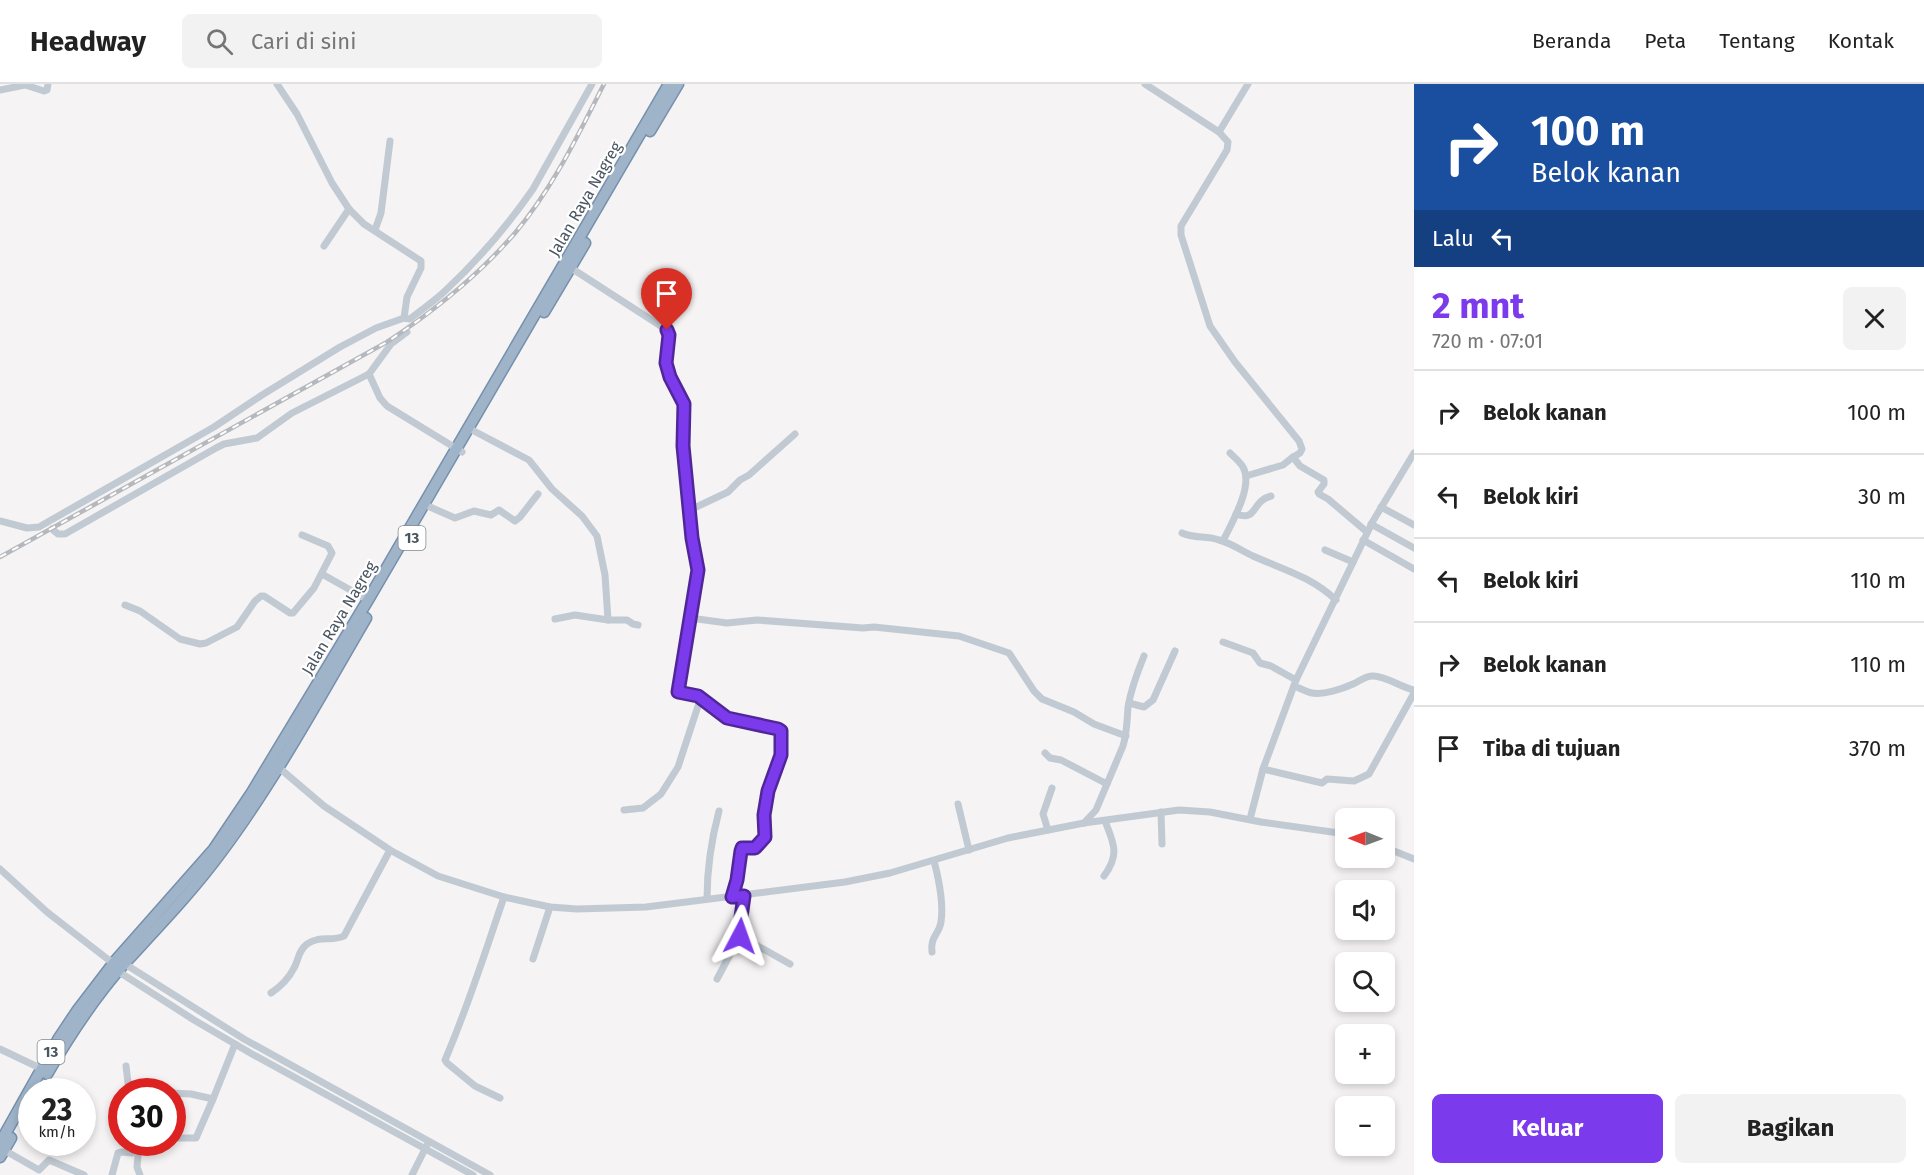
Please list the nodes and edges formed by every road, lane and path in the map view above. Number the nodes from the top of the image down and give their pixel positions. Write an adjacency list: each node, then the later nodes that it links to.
1 (48, 84): 8 (street)
2 (277, 84): 11 (street)
3 (592, 84): 15 (street)
4 (669, 84): 14 (highway, Jalan Raya Nagreg / 13)
5 (678, 84): 14 (highway, Jalan Raya Nagreg / 13)
6 (1145, 84): 9 (street)
7 (1248, 84): 9 (street)
8 (0, 90)
9 (1219, 132): 23 (street)
10 (390, 141): 12 (street)
11 (349, 209): 12 (street); 13 (street)
12 (375, 230): 15 (street)
13 (324, 246)
14 (567, 266): 18 (highway, Jalan Raya Nagreg / 13); 20 (highway, Jalan Raya Nagreg / 13); 29 (street)
15 (404, 318): 33 (street)
16 (407, 332): 17 (street)
17 (369, 374): 20 (street); 33 (street)
18 (474, 431): 20 (highway, Jalan Raya Nagreg / 13); 49 (street)
19 (795, 434): 29 (street)
20 (459, 451): 27 (highway, Jalan Raya Nagreg / 13); 44 (highway, Jalan Raya Nagreg / 13)
21 (1230, 453): 24 (street)
22 (1414, 453): 28 (street)
23 (1293, 457): 24 (street); 37 (street)
24 (1246, 476): 30 (street)
25 (538, 494): 27 (street)
26 (1271, 496): 30 (street)
27 (430, 507): 60 (highway, Jalan Raya Nagreg / 13)
28 (1381, 507): 32 (street); 34 (street)
29 (690, 510): 47 (street)
30 (1236, 514): 38 (street)
31 (0, 521): 33 (street)
32 (1371, 524): 37 (street); 39 (street)
33 (46, 525)
34 (1414, 525)
35 (1182, 533): 38 (street)
36 (302, 535): 43 (street)
37 (1365, 536): 41 (street); 42 (street)
38 (1223, 542): 45 (street)
39 (1414, 548)
40 (1325, 550): 41 (street)
41 (1353, 562): 45 (street)
42 (1414, 569)
43 (323, 574): 44 (street); 46 (street)
44 (368, 600): 60 (highway, Jalan Raya Nagreg / 13)
45 (1336, 600): 54 (street)
46 (125, 604)
47 (690, 618): 56 (street); 58 (street)
48 (555, 619): 49 (street)
49 (608, 620): 50 (street)
50 (638, 625)
51 (1223, 642): 54 (street)
52 (1175, 651): 57 (street)
53 (1144, 656): 57 (street)
54 (1295, 683): 55 (street); 61 (street)
55 (1414, 692): 61 (street)
56 (700, 698): 65 (street); 83 (street)
57 (1129, 703): 58 (street)
58 (1126, 736): 62 (street)
59 (1045, 753): 62 (street)
60 (274, 765): 74 (street); 90 (highway, Jalan Raya Nagreg / 13)
61 (1263, 769): 68 (street)
62 (1107, 784): 70 (street)
63 (1052, 788): 71 (street)
64 (958, 804): 75 (street)
65 (624, 810)
66 (719, 811): 84 (street)
67 (1161, 812): 68 (street); 69 (street); 73 (street)
68 (1250, 819): 72 (street)
69 (1106, 821): 70 (street); 80 (street)
70 (1084, 823): 71 (street)
71 (1048, 831): 75 (street)
72 (1335, 832)
73 (1162, 844)
74 (390, 850): 82 (street); 92 (street)
75 (969, 850): 78 (street)
76 (1395, 852): 77 (street)
77 (1414, 859)
78 (934, 861): 81 (street); 87 (street)
79 (0, 869): 90 (street)
80 (1104, 876)
81 (744, 896): 83 (street); 86 (street)
82 (504, 897): 85 (street); 102 (street)
83 (732, 897): 84 (street)
84 (707, 899): 85 (street)
85 (550, 907): 88 (street)
86 (740, 936): 89 (street); 91 (street)
87 (932, 952)
88 (533, 958)
89 (790, 964)
90 (116, 965): 93 (street); 94 (street); 98 (highway, Jalan Raya Nagreg / 13); 99 (highway, Jalan Raya Nagreg / 13)
91 (717, 979)
92 (271, 993)
93 (229, 1030): 94 (street); 106 (street)
94 (224, 1037): 95 (street)
95 (235, 1044): 103 (street); 106 (street)
96 (0, 1049): 98 (street)
97 (126, 1066): 100 (street)
98 (42, 1069): 107 (highway, Jalan Raya Nagreg / 13)
99 (45, 1078)
100 (127, 1078)
101 (186, 1094): 103 (street)
102 (500, 1098)
103 (213, 1099): 105 (street)
104 (18, 1123): 107 (highway)
105 (186, 1138)
106 (427, 1145): 113 (street); 114 (street); 115 (street)
107 (1, 1150): 110 (street)
108 (117, 1156): 111 (street)
109 (138, 1156): 112 (street)
110 (84, 1175)
111 (112, 1175)
112 (140, 1175)
113 (411, 1175)
114 (472, 1175)
115 (490, 1175)

